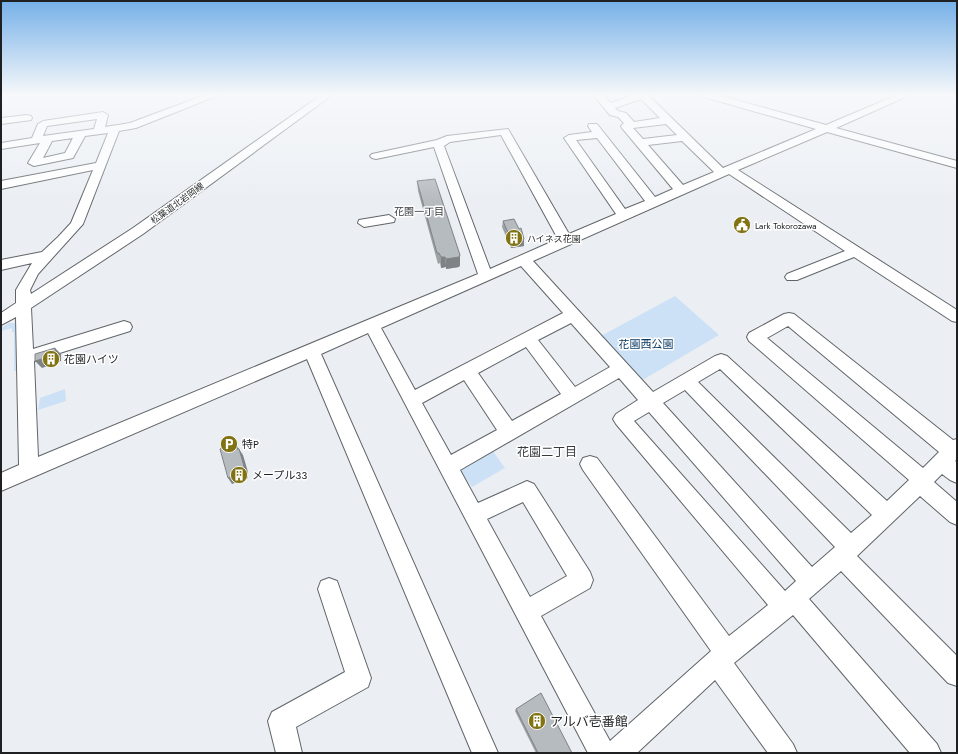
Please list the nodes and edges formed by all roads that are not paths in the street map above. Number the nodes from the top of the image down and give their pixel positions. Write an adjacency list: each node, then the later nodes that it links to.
1 (40, 130): 15 (street)
2 (106, 130): 11 (street)
3 (115, 130): 21 (street)
4 (278, 130): 37 (street, 松葉道北岩岡線)
5 (595, 130): 27 (street)
6 (596, 130): 26 (street)
7 (630, 130): 17 (street)
8 (679, 130): 13 (street)
9 (823, 130): 23 (street)
10 (836, 130): 22 (street)
11 (99, 131): 12 (street)
12 (81, 134): 14 (street); 14 (street)
13 (685, 137): 17 (street); 23 (street)
14 (48, 139): 15 (street)
15 (36, 141): 18 (street)
16 (440, 143): 19 (street); 30 (street); 35 (street)
17 (641, 143): 25 (street)
18 (6, 145): 20 (street)
19 (376, 156)
20 (1, 158)
21 (101, 165): 24 (street); 32 (street)
22 (957, 165)
23 (726, 172): 25 (street); 31 (street)
24 (1, 185)
25 (681, 191): 26 (street)
26 (653, 203): 27 (street)
27 (623, 215): 30 (street)
28 (389, 219): 29 (street)
29 (364, 223)
30 (566, 241): 33 (street)
31 (856, 251): 36 (street); 39 (street)
32 (45, 256): 34 (street); 37 (street)
33 (524, 260): 35 (street); 38 (street)
34 (1, 265)
35 (486, 276): 41 (street)
36 (792, 277)
37 (23, 306): 40 (street, 松葉道北岩岡線); 45 (street)
38 (574, 314): 43 (street); 46 (street)
39 (957, 317)
40 (1, 320)
41 (371, 324): 44 (street); 50 (street)
42 (124, 327): 45 (street)
43 (528, 338): 47 (street); 49 (street)
44 (311, 349): 56 (street); 69 (street)
45 (25, 358): 56 (street)
46 (621, 369): 49 (street); 51 (street)
47 (467, 371): 50 (street); 52 (street)
48 (686, 380): 51 (street); 60 (street); 62 (street)
49 (573, 397): 52 (street)
50 (412, 400): 55 (street)
51 (650, 403): 64 (street); 64 (street)
52 (509, 432): 55 (street)
53 (952, 458): 58 (street); 58 (street)
54 (590, 464): 66 (street)
55 (447, 467): 59 (street)
56 (29, 470): 57 (street)
57 (1, 482)
58 (921, 482): 60 (street); 61 (street)
59 (473, 515): 65 (street); 65 (street)
60 (887, 515): 62 (street)
61 (957, 515)
62 (846, 552): 64 (street); 67 (street)
63 (329, 588): 68 (street)
64 (797, 596): 66 (street); 73 (street)
65 (526, 612): 70 (street)
66 (723, 658): 71 (street); 72 (street)
67 (957, 674)
68 (289, 753)
69 (485, 753)
70 (602, 753)
71 (617, 753)
72 (784, 753)
73 (928, 753)

